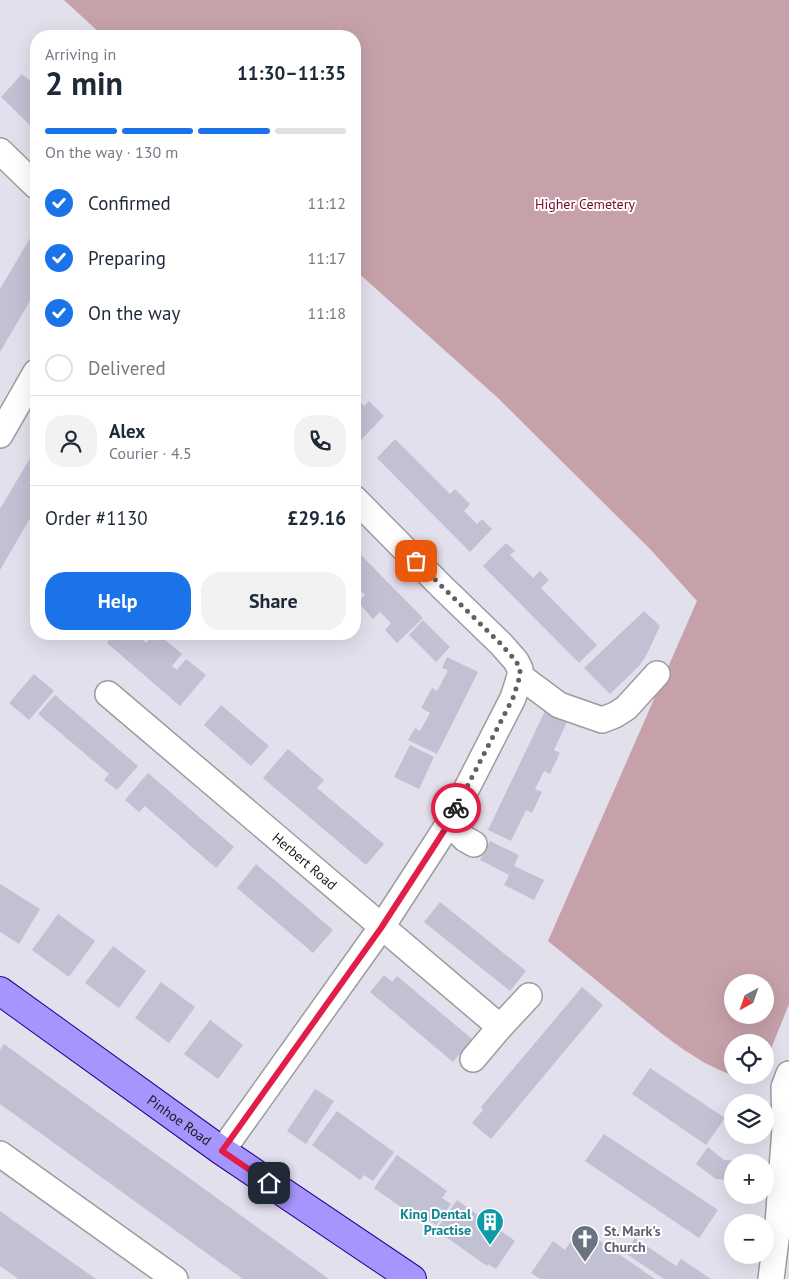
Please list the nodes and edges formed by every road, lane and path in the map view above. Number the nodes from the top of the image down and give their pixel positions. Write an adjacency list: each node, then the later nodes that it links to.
1 (0, 151): 2 (street)
2 (30, 180)
3 (30, 382): 4 (street)
4 (0, 434)
5 (361, 505): 7 (street)
6 (657, 674): 7 (street)
7 (520, 676): 9 (street)
8 (108, 694): 11 (street, Herbert Road)
9 (449, 823): 10 (street); 11 (street)
10 (474, 844)
11 (381, 928): 14 (street, Herbert Road); 17 (street)
12 (529, 996): 14 (street)
13 (3, 998): 17 (main road, Pinhoe Road)
14 (500, 1027): 15 (street)
15 (473, 1058)
16 (789, 1074): 21 (street)
17 (222, 1151): 20 (main road, Pinhoe Road)
18 (0, 1154): 19 (street)
19 (175, 1279)
20 (412, 1279)
21 (771, 1279)

